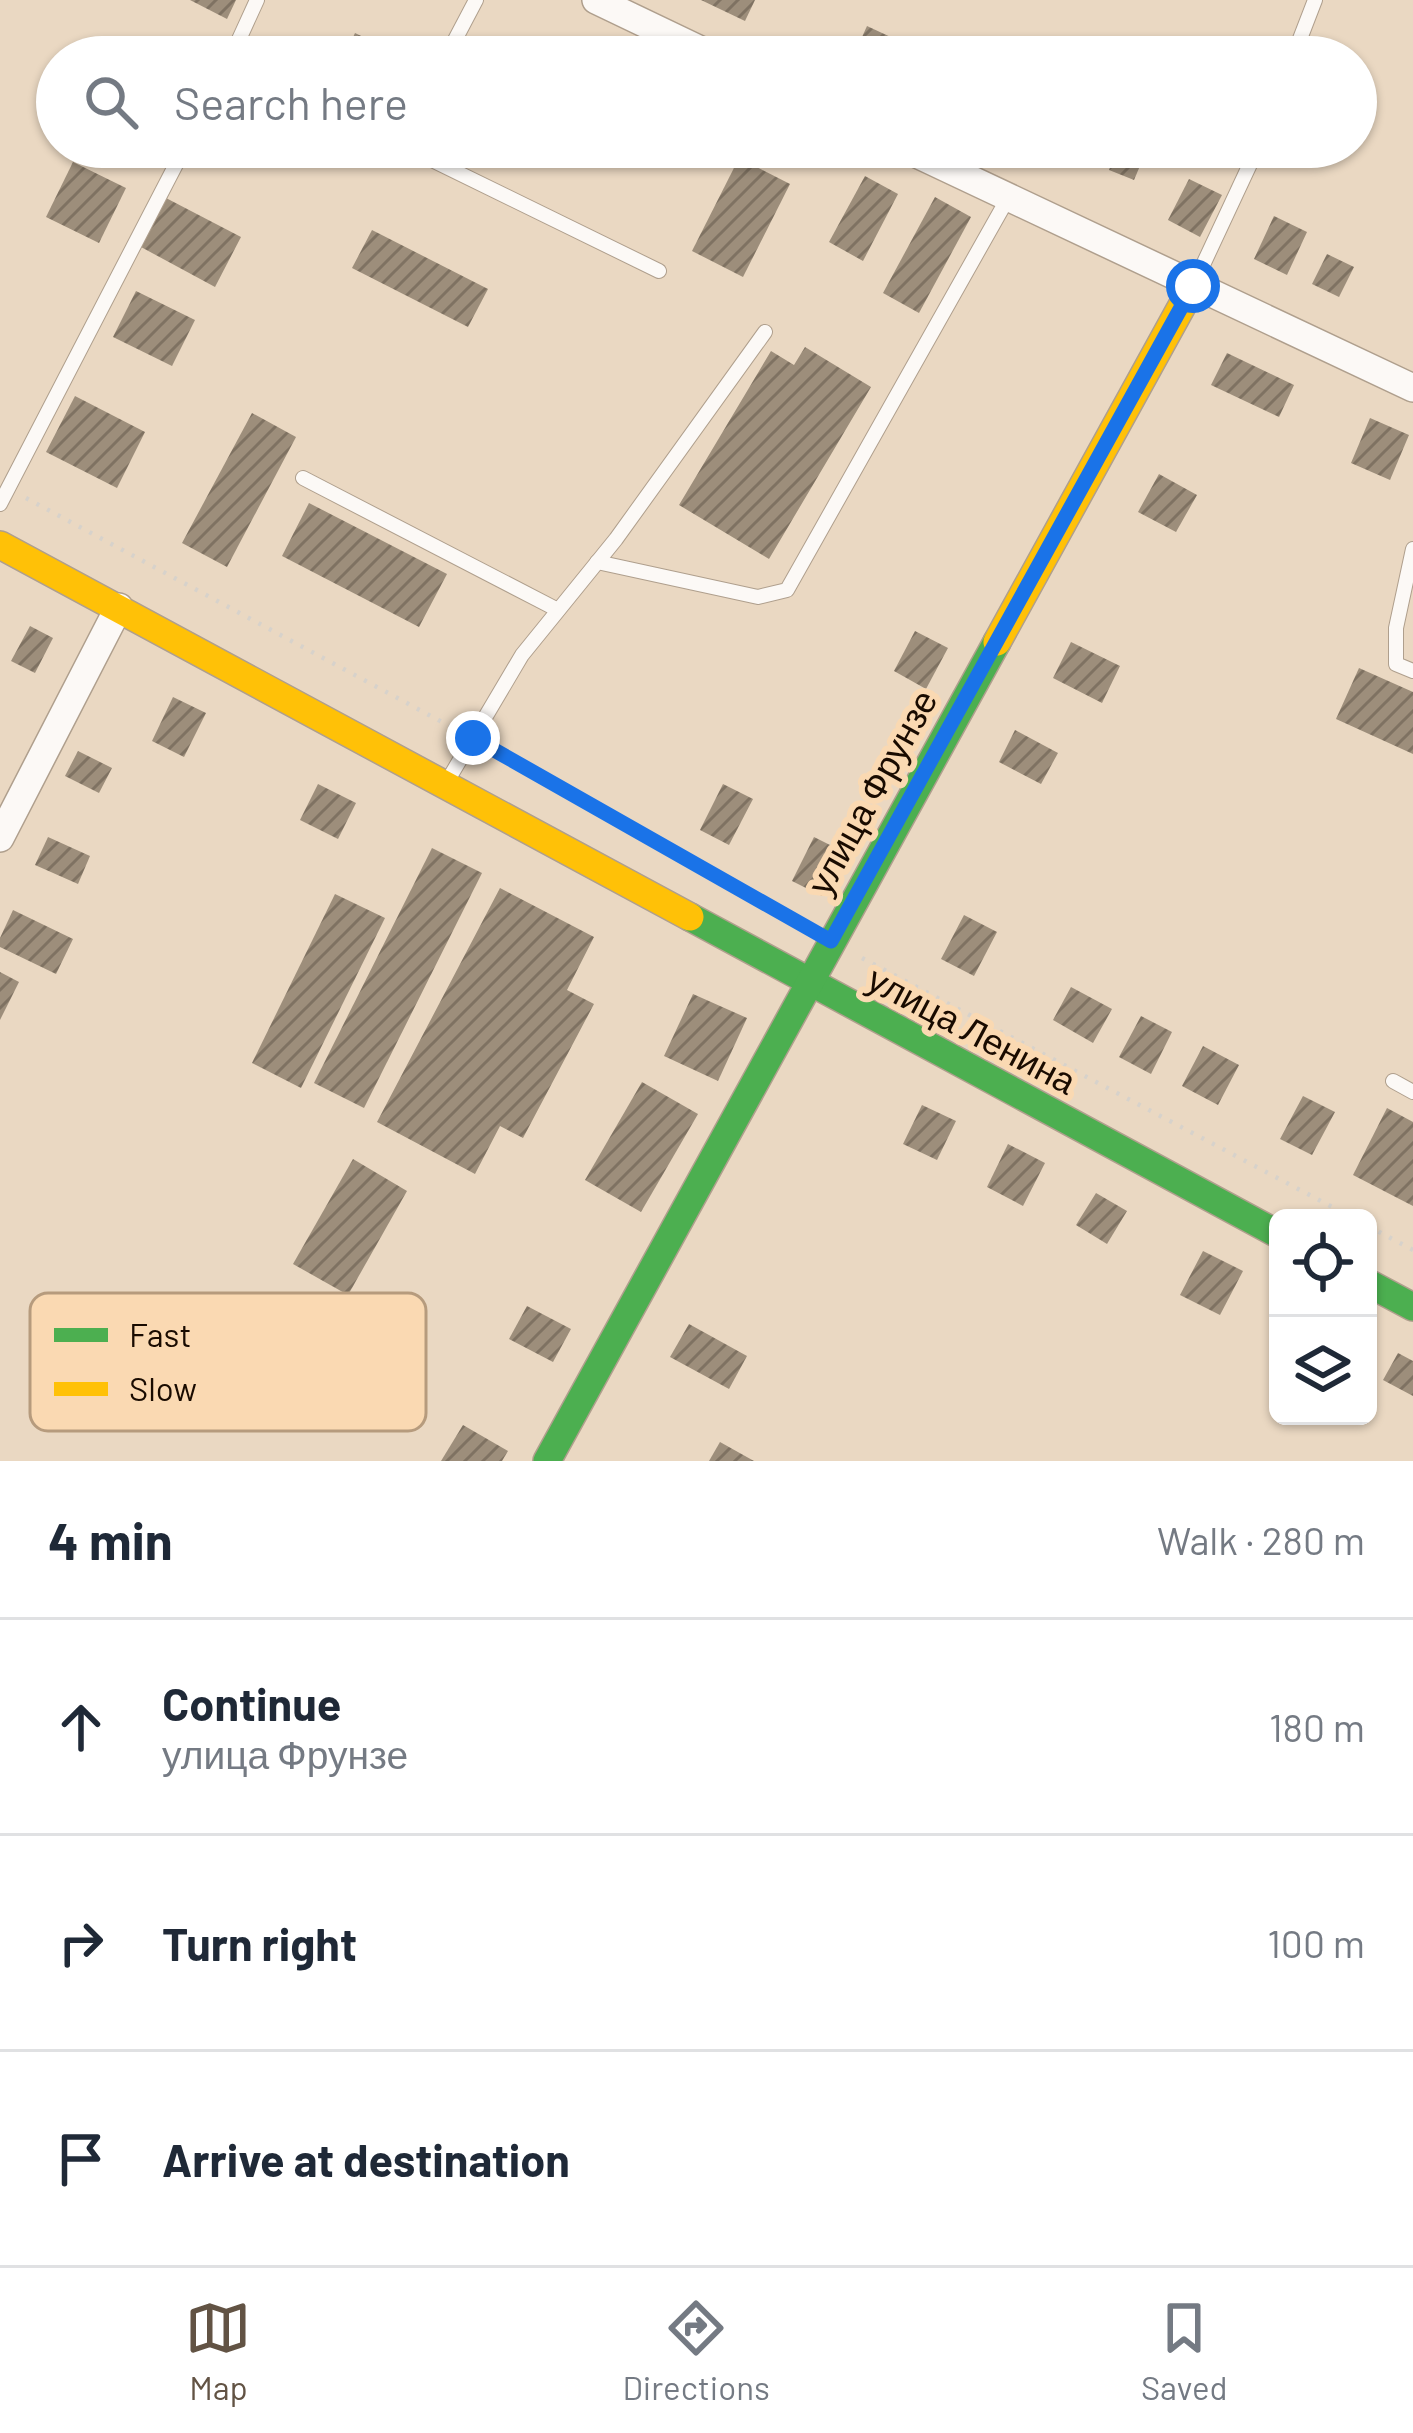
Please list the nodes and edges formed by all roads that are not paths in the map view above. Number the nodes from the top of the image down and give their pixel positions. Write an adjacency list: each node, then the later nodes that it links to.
1 (257, 0): 5 (lane)
2 (476, 0): 6 (lane)
3 (596, 0): 7 (street)
4 (1315, 0): 8 (lane)
5 (241, 36)
6 (457, 36)
7 (671, 36)
8 (1300, 36)
9 (174, 168): 19 (lane)
10 (447, 168): 14 (lane)
11 (946, 168): 13 (street)
12 (1248, 168): 15 (lane)
13 (1008, 198): 15 (street); 22 (lane)
14 (659, 271)
15 (1193, 286): 17 (street); 28 (main road, улица Фрунзе)
16 (765, 332): 22 (lane)
17 (1413, 388)
18 (303, 478): 24 (lane)
19 (0, 504)
20 (0, 545): 23 (main road, улица Ленина)
21 (1413, 549): 25 (lane)
22 (597, 562): 24 (lane)
23 (119, 607): 26 (main road, улица Ленина); 27 (street)
24 (558, 610): 26 (lane)
25 (1413, 670)
26 (445, 784): 28 (main road, улица Ленина)
27 (0, 838)
28 (808, 983): 31 (main road, улица Ленина); 34 (main road, улица Фрунзе)
29 (1393, 1082): 30 (lane)
30 (1413, 1092)
31 (1269, 1229)
32 (1377, 1287): 33 (main road)
33 (1413, 1306)
34 (547, 1461)

